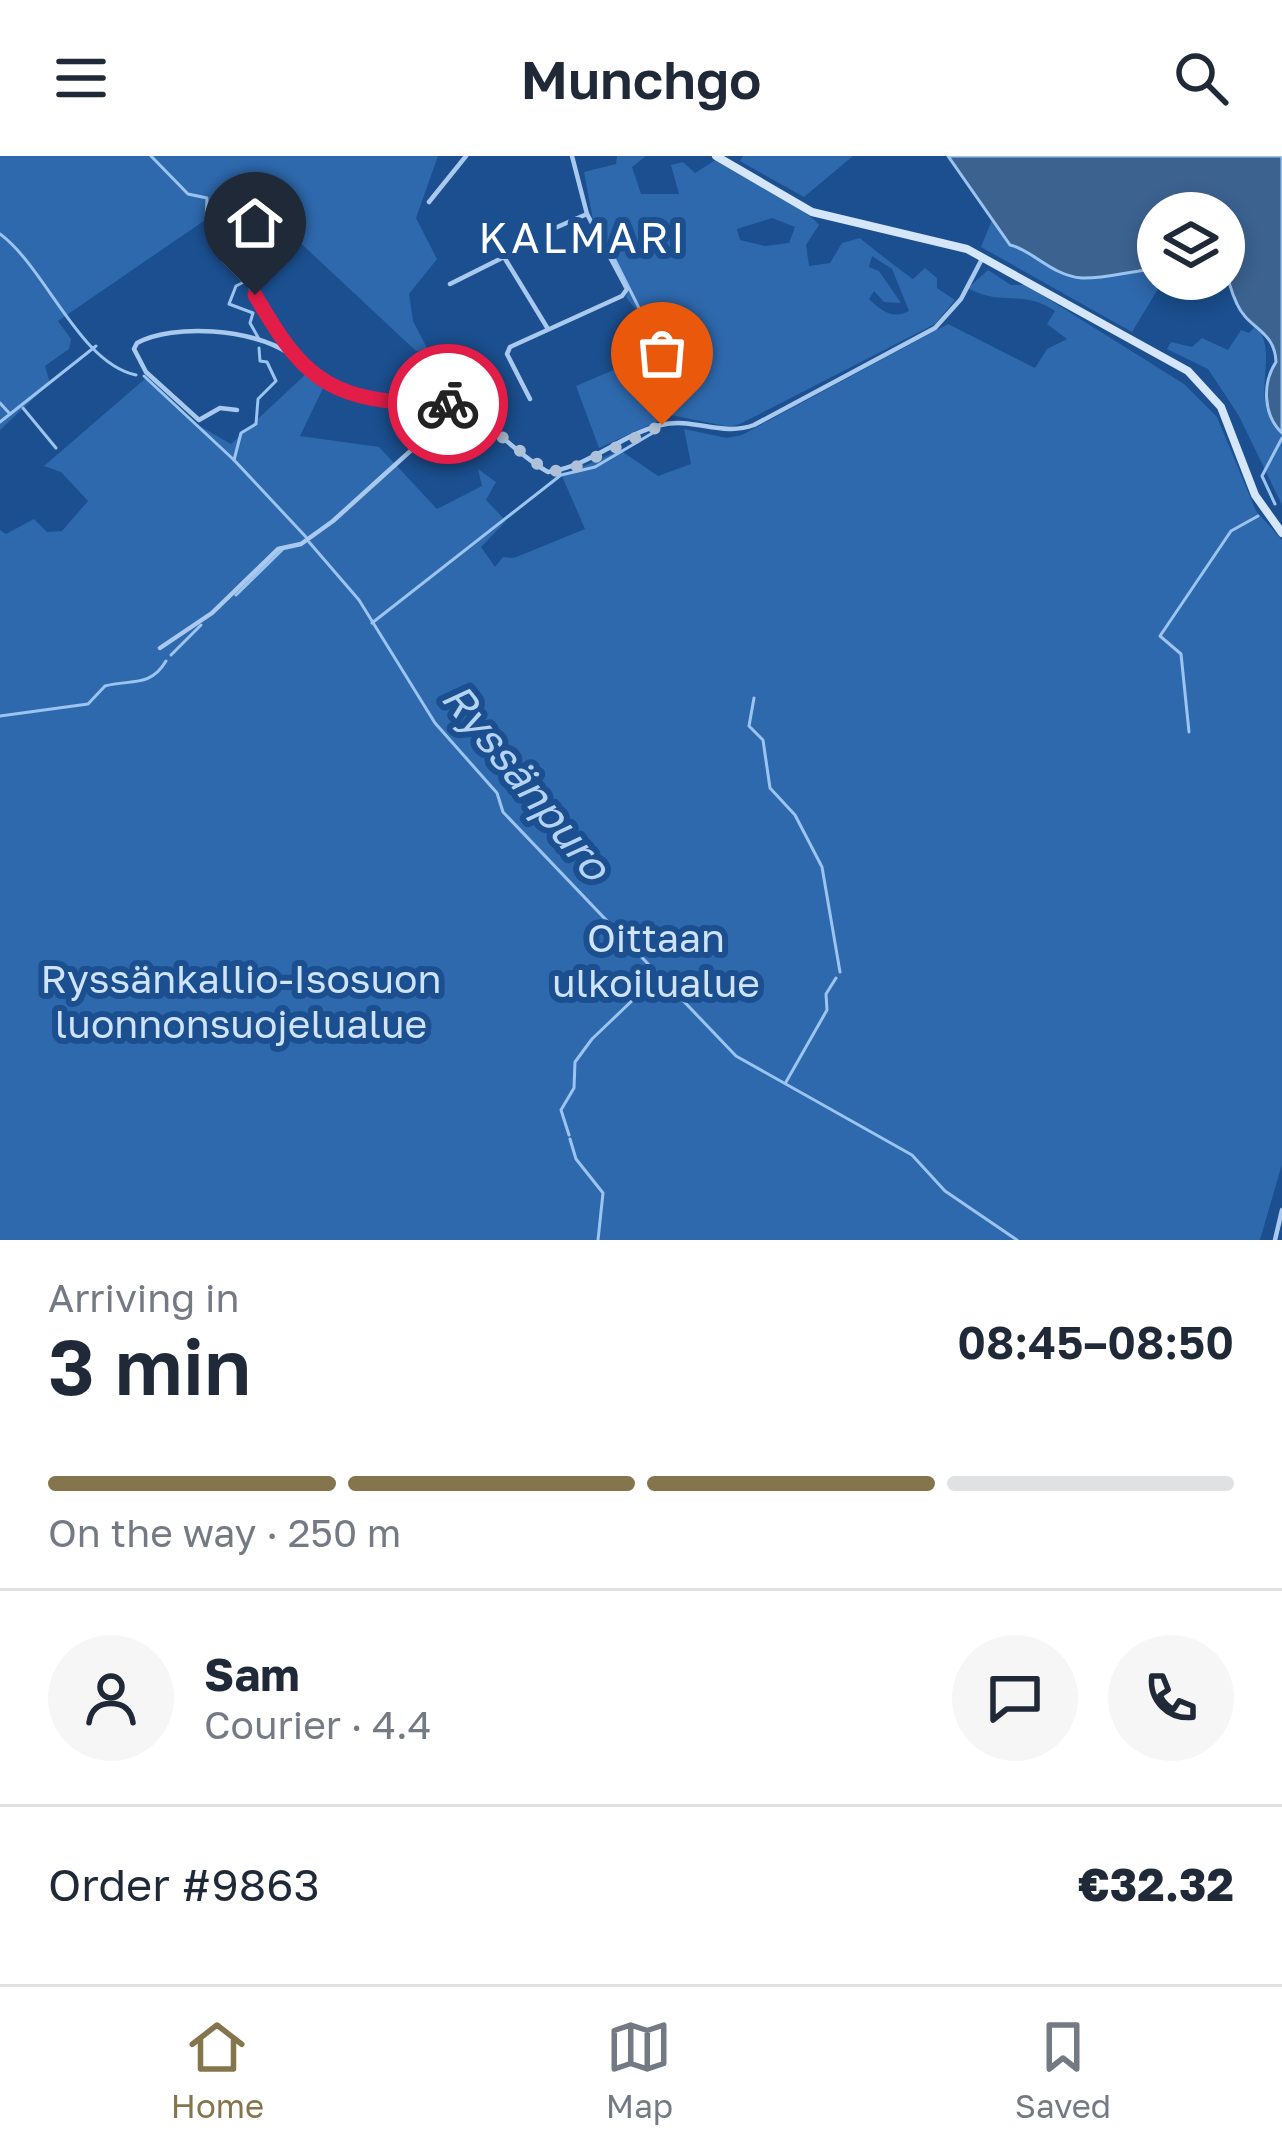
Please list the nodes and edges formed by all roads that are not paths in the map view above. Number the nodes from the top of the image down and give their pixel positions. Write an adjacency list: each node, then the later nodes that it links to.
1 (466, 156): 4 (street)
2 (572, 156): 5 (street)
3 (716, 156): 9 (main road)
4 (429, 202)
5 (587, 214): 6 (street); 12 (street)
6 (555, 228)
7 (236, 232): 13 (street)
8 (520, 248): 10 (street)
9 (982, 256): 15 (street); 17 (main road)
10 (504, 257): 11 (street); 12 (street)
11 (450, 284)
12 (548, 329): 14 (street)
13 (285, 350): 15 (street); 16 (street)
14 (530, 400)
15 (459, 407): 18 (street)
16 (237, 410)
17 (1282, 533)
18 (160, 648)
19 (1282, 1210): 20 (street)
20 (1275, 1240)

